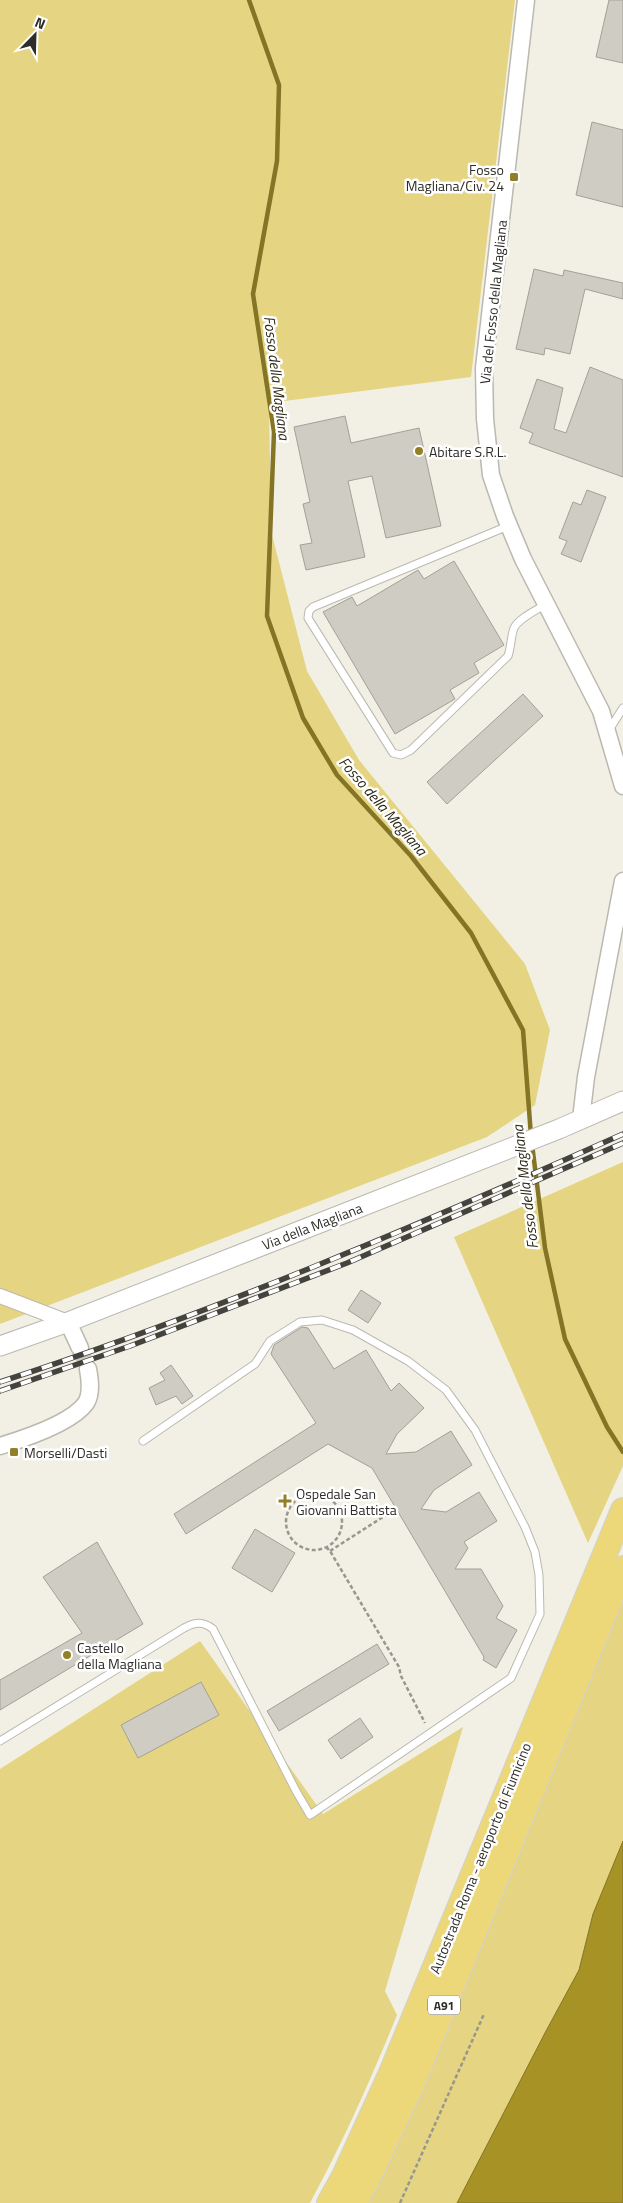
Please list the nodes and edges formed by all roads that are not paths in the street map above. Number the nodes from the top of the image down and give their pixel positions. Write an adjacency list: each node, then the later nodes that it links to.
1 (526, 0): 2 (street, Via del Fosso della Magliana)
2 (509, 526): 3 (street, Via del Fosso della Magliana); 3 (lane)
3 (546, 604): 5 (street, Via del Fosso della Magliana)
4 (623, 708): 5 (lane)
5 (608, 733): 6 (street, Via del Fosso della Magliana)
6 (623, 786)
7 (623, 881): 9 (street)
8 (623, 1101): 9 (main road, Via della Magliana)
9 (581, 1119): 11 (main road, Via della Magliana)
10 (0, 1296): 11 (street)
11 (68, 1322): 12 (main road, Via della Magliana); 13 (street)
12 (0, 1346)
13 (80, 1348)
14 (88, 1369): 16 (street)
15 (143, 1441): 19 (lane)
16 (0, 1446)
17 (619, 1519): 20 (highway, Autostrada Roma - aeroporto di Fiumicino / A91)
18 (623, 1568): 21 (highway, Autostrada Roma - aeroporto di Fiumicino / A91)
19 (0, 1741)
20 (329, 2203)
21 (355, 2203)

